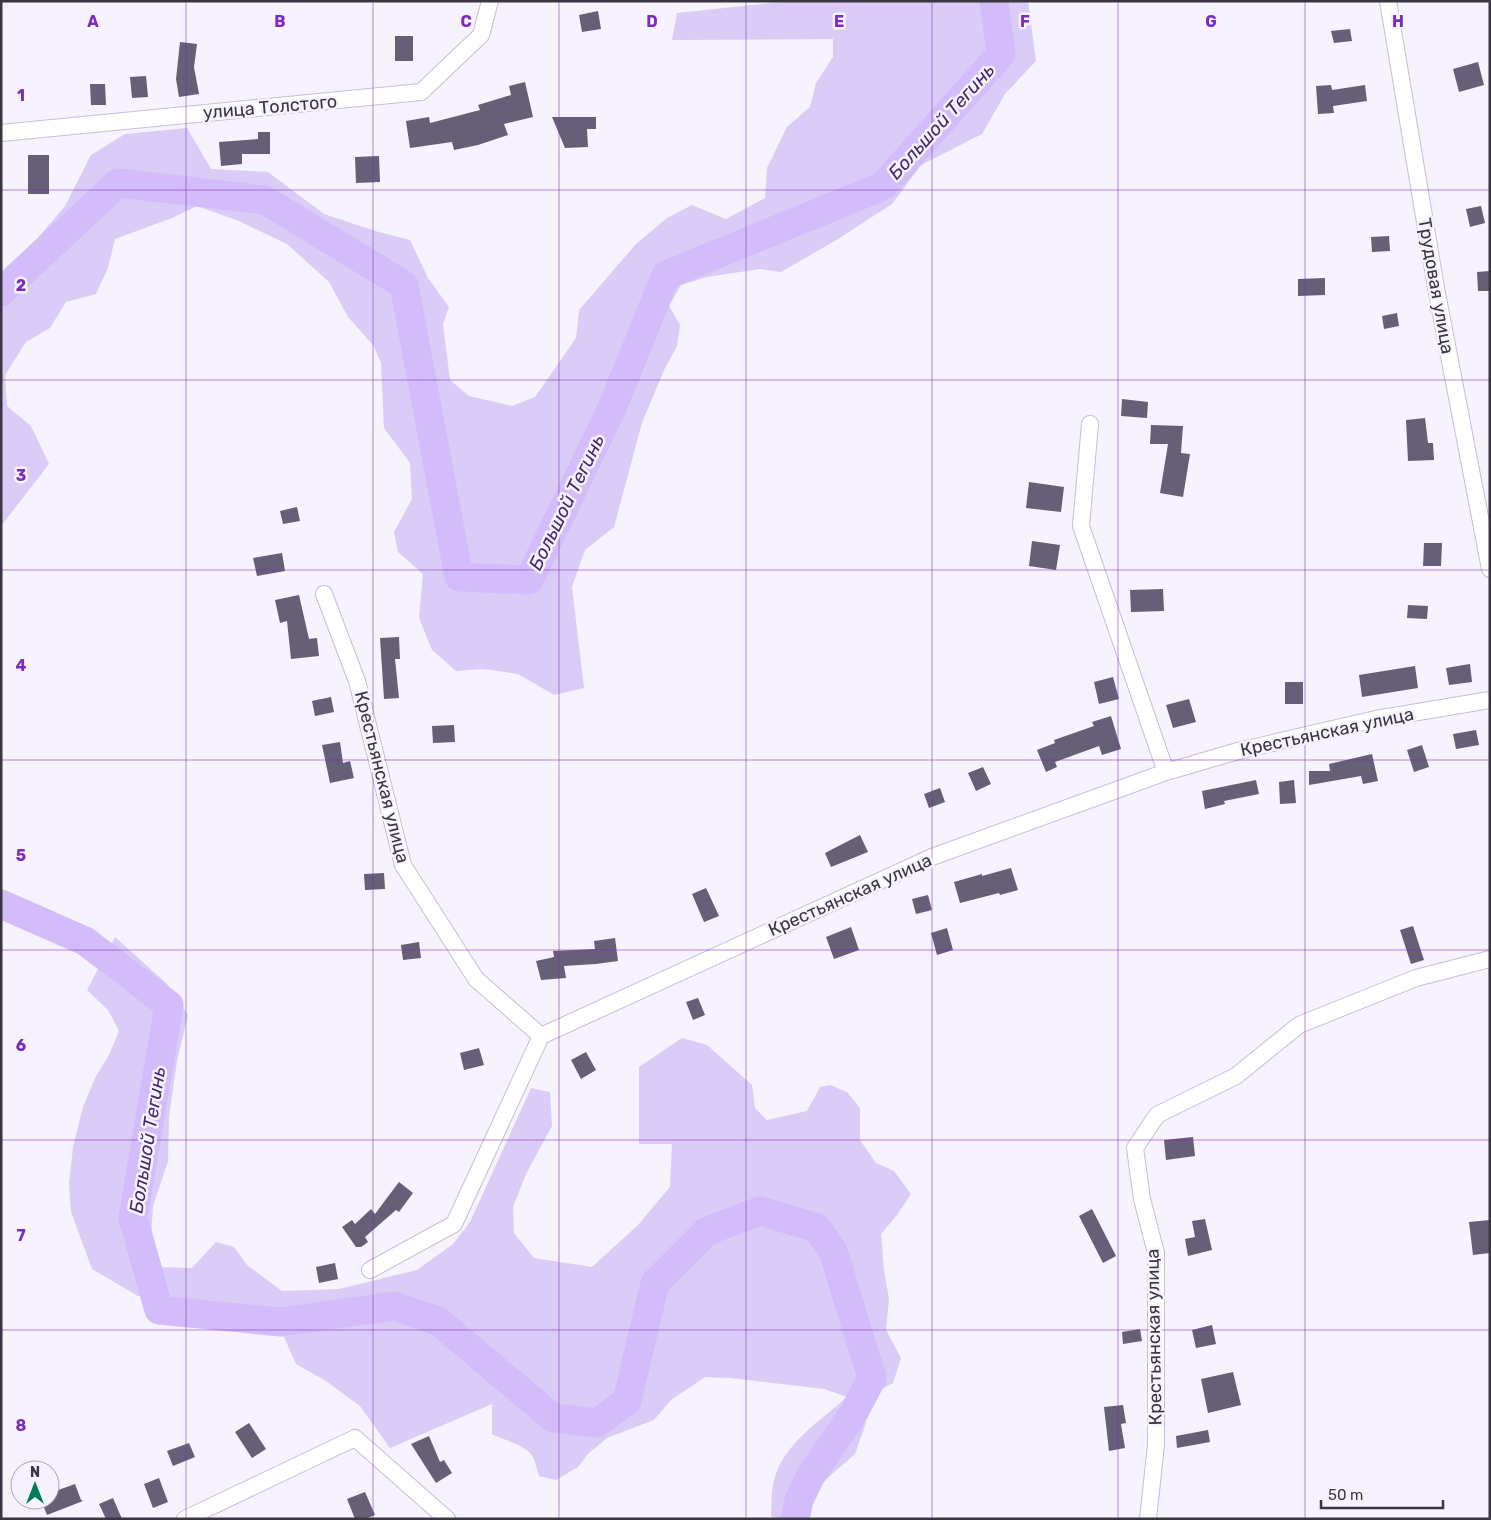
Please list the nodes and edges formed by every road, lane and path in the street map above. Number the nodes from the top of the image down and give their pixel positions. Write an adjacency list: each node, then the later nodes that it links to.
1 (490, 1): 3 (street, улица Толстого)
2 (1388, 1): 5 (street, Трудовая улица)
3 (1, 133)
4 (1090, 424): 8 (street)
5 (1490, 570)
6 (324, 594): 10 (street, Крестьянская улица)
7 (1490, 700): 8 (street, Крестьянская улица)
8 (1166, 772): 10 (street, Крестьянская улица)
9 (1490, 958): 14 (street, Крестьянская улица)
10 (541, 1036): 11 (street)
11 (370, 1270)
12 (185, 1519): 13 (street)
13 (447, 1519)
14 (1148, 1519)

